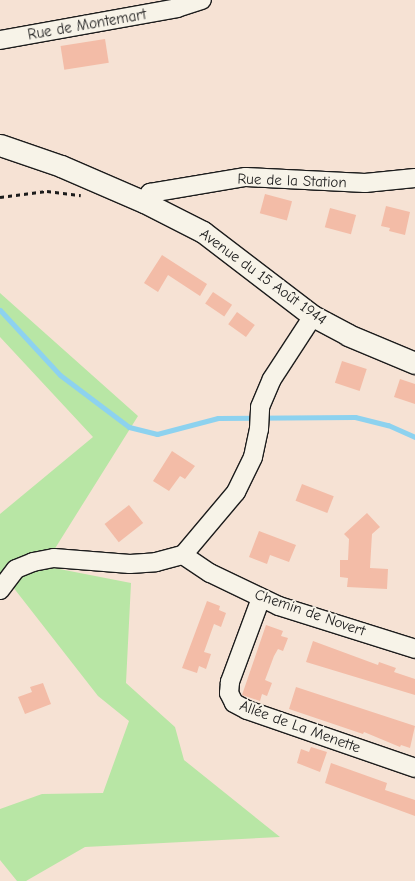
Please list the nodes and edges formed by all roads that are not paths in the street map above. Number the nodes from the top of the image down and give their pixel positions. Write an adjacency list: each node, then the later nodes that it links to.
1 (202, 0): 2 (street, Rue de Montemart)
2 (0, 40)
3 (0, 145): 5 (main road, Avenue du 15 Août 1944)
4 (415, 178): 5 (street, Rue de la Station)
5 (144, 202): 6 (main road, Avenue du 15 Août 1944)
6 (313, 316): 7 (main road, Avenue du 15 Août 1944); 8 (street)
7 (415, 363)
8 (183, 555): 9 (street); 10 (street, Chemin de Novert)
9 (0, 590)
10 (261, 598): 11 (street, Chemin de Novert); 12 (street, Allée de La Menette)
11 (415, 648)
12 (415, 768)

